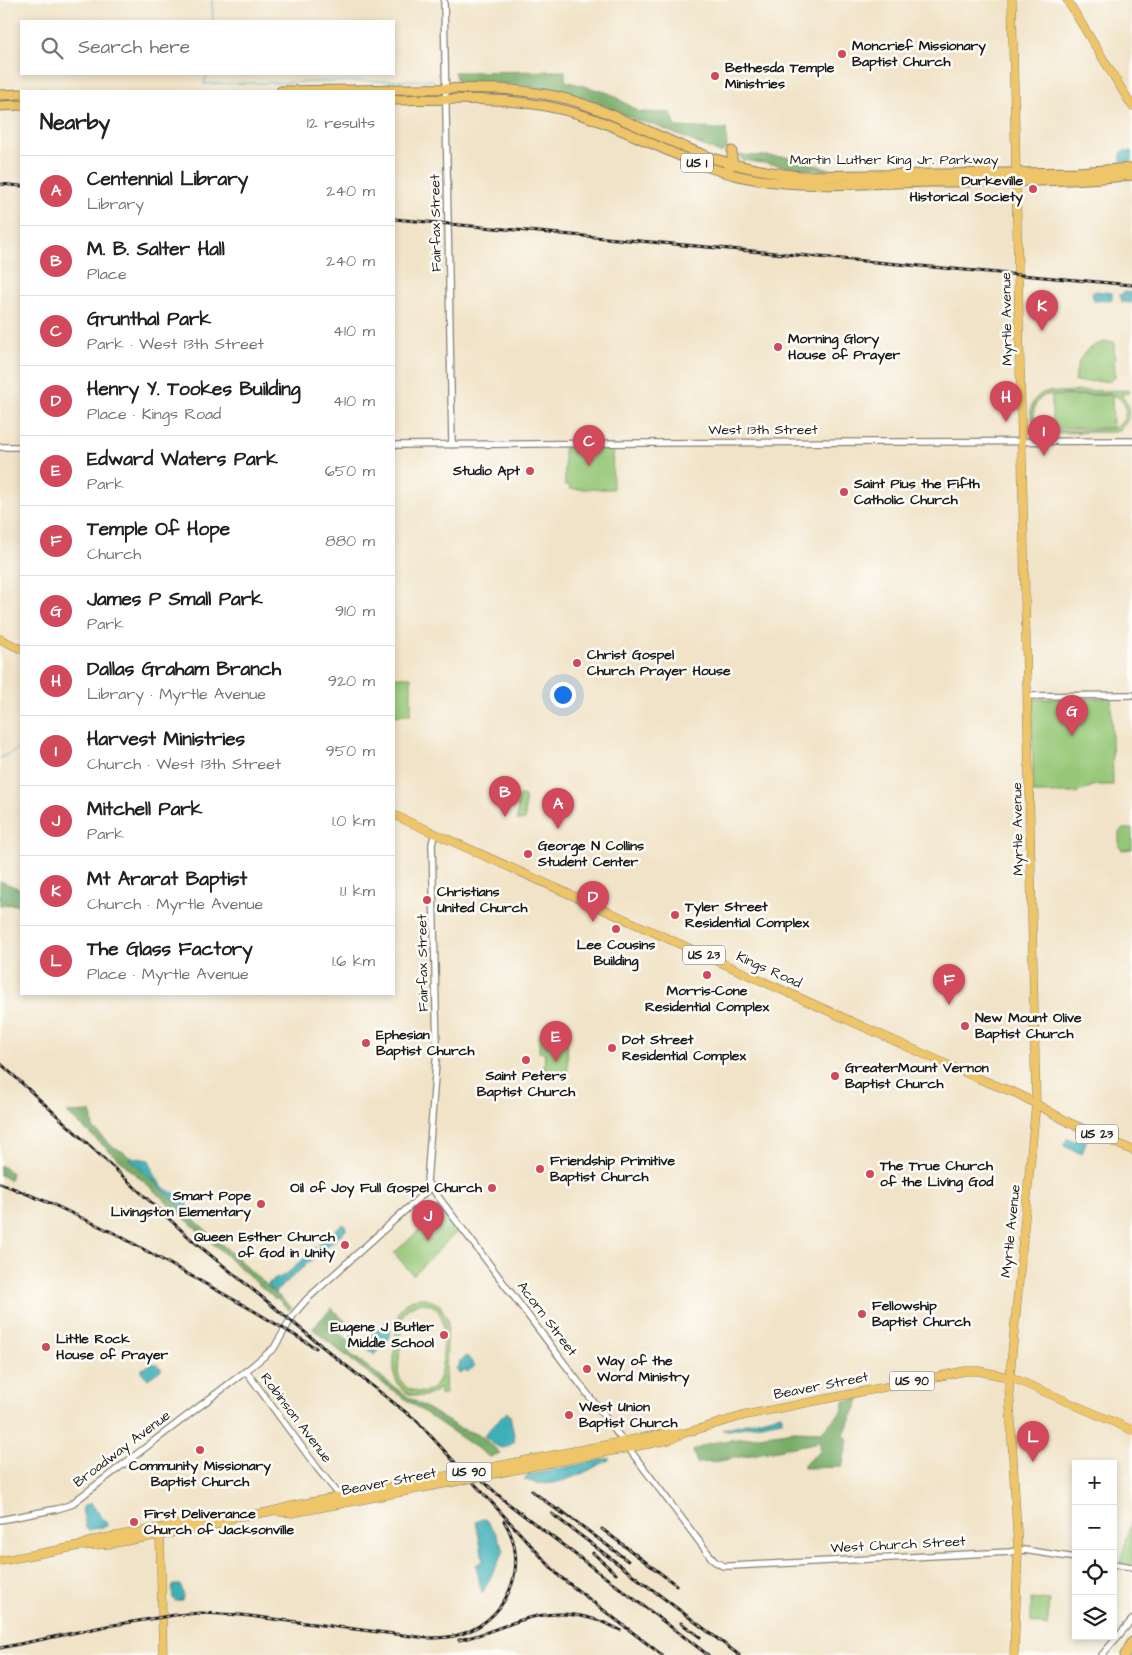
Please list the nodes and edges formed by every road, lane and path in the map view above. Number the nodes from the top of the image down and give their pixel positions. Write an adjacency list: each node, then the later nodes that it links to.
1 (444, 0): 4 (street, Fairfax Street)
2 (1012, 0): 16 (main road, Myrtle Avenue)
3 (1067, 0): 12 (main road)
4 (446, 88): 5 (highway, US 1); 8 (street, Fairfax Street); 14 (highway, US 1)
5 (336, 90)
6 (20, 94): 7 (highway)
7 (0, 95)
8 (446, 99): 9 (highway, Martin Luther King Jr. Parkway / US 1); 14 (highway, Martin Luther King Jr. Parkway / US 1); 20 (street, Fairfax Street)
9 (395, 100)
10 (0, 106): 11 (highway)
11 (20, 106)
12 (1132, 106)
13 (1132, 168): 16 (highway, Martin Luther King Jr. Parkway / US 1)
14 (732, 169): 16 (highway, Martin Luther King Jr. Parkway / US 1); 16 (highway, Martin Luther King Jr. Parkway / US 1)
15 (1132, 175): 16 (highway, Martin Luther King Jr. Parkway / US 1)
16 (1016, 177): 18 (main road, Myrtle Avenue)
17 (1132, 441): 18 (street, West 13th Street)
18 (1022, 442): 20 (street, West 13th Street); 26 (main road, Myrtle Avenue)
19 (395, 445): 20 (street, West 13th Street)
20 (452, 445)
21 (0, 447): 22 (street)
22 (20, 447)
23 (0, 639): 24 (main road)
24 (20, 649)
25 (1132, 695): 26 (street)
26 (1027, 696): 29 (main road, Myrtle Avenue)
27 (395, 815): 28 (main road, Kings Road / US 23)
28 (435, 834): 29 (main road, Kings Road / US 23); 31 (street, Fairfax Street)
29 (1036, 1104): 30 (main road, Kings Road / US 23); 33 (main road, Myrtle Avenue)
30 (1132, 1150)
31 (429, 1185): 32 (street, Broadway Avenue); 35 (street, Acorn Street)
32 (246, 1371): 36 (street, Robinson Avenue); 37 (street, Broadway Avenue)
33 (1009, 1377): 34 (main road, Beaver Street / US 90); 35 (main road, Beaver Street / US 90); 39 (main road, Myrtle Avenue)
34 (1132, 1430)
35 (626, 1445): 36 (main road, Beaver Street / US 90, bridge); 42 (street, Acorn Street)
36 (343, 1500): 38 (main road, Beaver Street / US 90)
37 (0, 1520)
38 (160, 1532): 41 (main road, Beaver Street / US 90); 47 (main road)
39 (1018, 1550): 40 (street, West Church Street); 42 (street, West Church Street); 48 (main road, Myrtle Avenue)
40 (1072, 1557)
41 (0, 1560)
42 (720, 1565)
43 (1117, 1565): 44 (street)
44 (1132, 1567)
45 (1132, 1620): 49 (street)
46 (1132, 1642): 50 (highway)
47 (163, 1655)
48 (1014, 1655)
49 (1102, 1655)
50 (1125, 1655)

